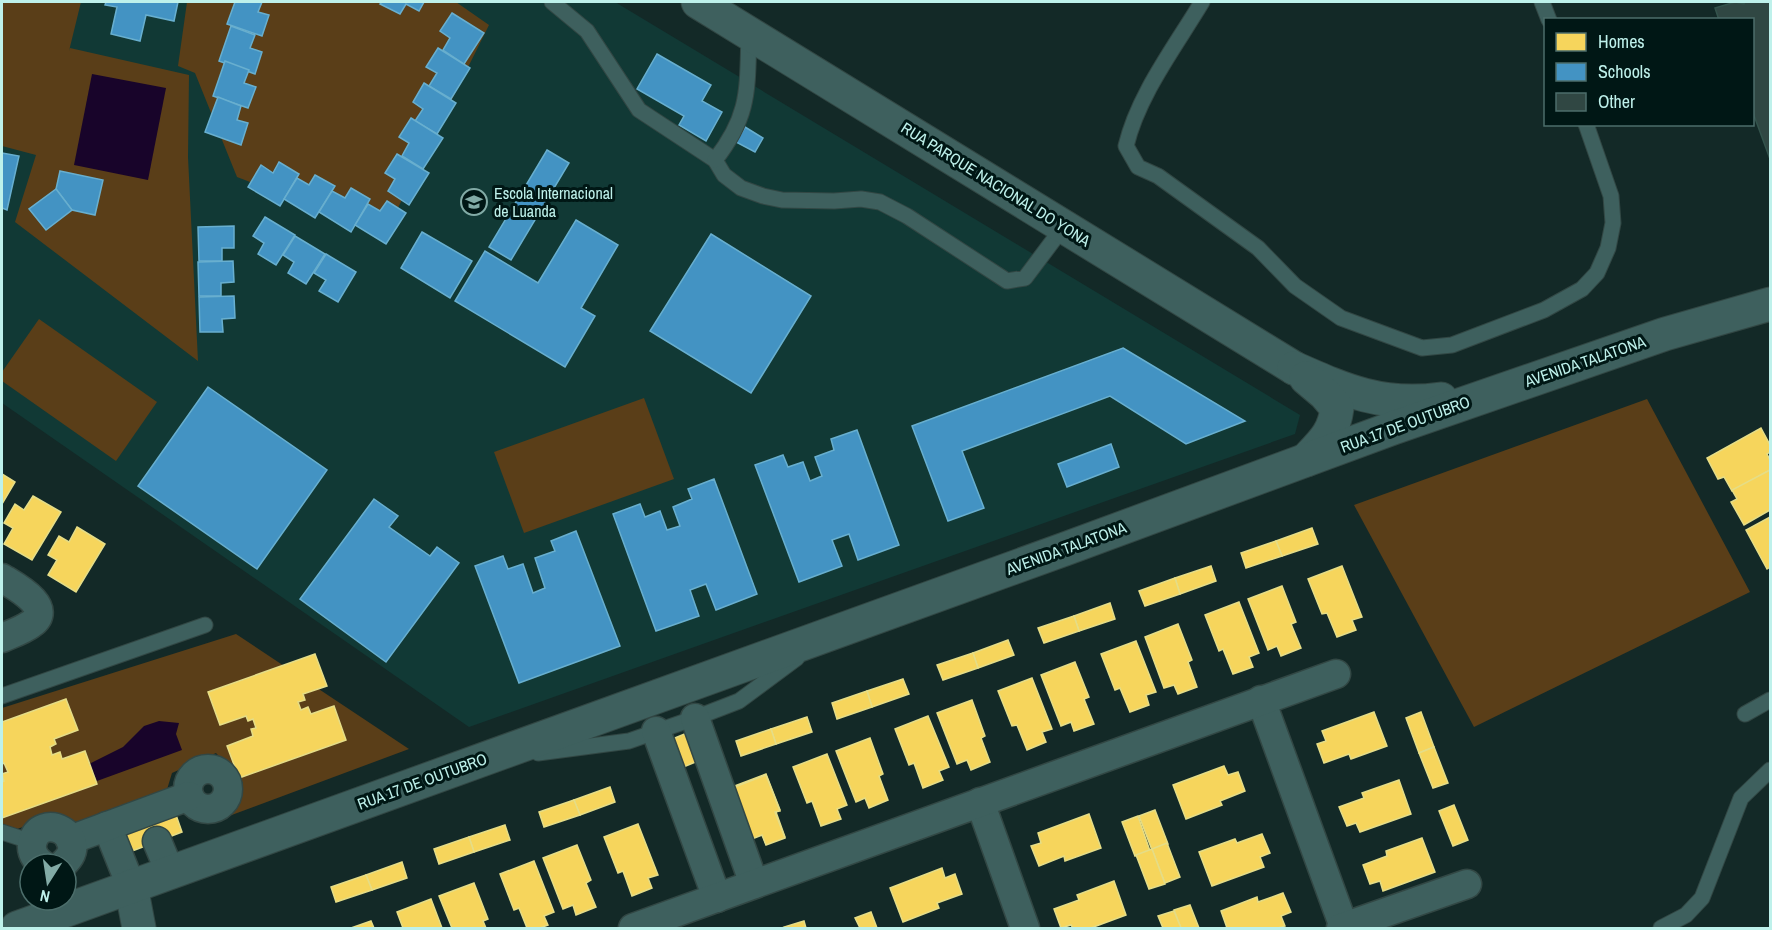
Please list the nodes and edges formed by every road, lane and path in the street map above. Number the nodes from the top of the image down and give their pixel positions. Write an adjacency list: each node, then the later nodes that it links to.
1 (552, 2): 8 (lane)
2 (698, 2): 6 (main road, RUA PARQUE NACIONAL DO YONA)
3 (1202, 2): 7 (lane)
4 (1542, 2): 5 (lane)
5 (1548, 18)
6 (749, 33): 8 (lane); 9 (main road, RUA PARQUE NACIONAL DO YONA)
7 (1587, 126)
8 (715, 160): 9 (lane)
9 (1064, 226): 13 (main road, RUA PARQUE NACIONAL DO YONA)
10 (1770, 285): 12 (main road)
11 (1770, 304): 12 (main road)
12 (1665, 334): 14 (main road, AVENIDA TALATONA)
13 (1294, 368): 14 (main road); 15 (main road); 16 (main road)
14 (1505, 388): 15 (main road, RUA 17 DE OUTUBRO)
15 (1393, 428): 16 (main road, RUA 17 DE OUTUBRO)
16 (1305, 461): 19 (main road, AVENIDA TALATONA)
17 (2, 578): 20 (street)
18 (205, 625): 22 (lane)
19 (828, 635): 26 (lane); 28 (main road, RUA 17 DE OUTUBRO)
20 (2, 638)
21 (1336, 674): 23 (street)
22 (2, 696)
23 (1261, 700): 31 (street); 47 (street)
24 (1770, 700): 25 (lane)
25 (1745, 714)
26 (695, 717): 27 (lane); 39 (street)
27 (656, 731): 28 (lane); 42 (street)
28 (478, 761): 38 (main road, RUA 17 DE OUTUBRO)
29 (1770, 770): 48 (lane)
30 (189, 796): 33 (street)
31 (980, 802): 39 (street); 46 (street)
32 (107, 826): 33 (street); 37 (street); 41 (street)
33 (151, 826): 38 (street)
34 (2, 832): 35 (lane)
35 (35, 852)
36 (37, 852): 37 (street)
37 (67, 852)
38 (170, 872): 41 (main road, RUA 17 DE OUTUBRO)
39 (754, 884): 42 (street)
40 (1467, 884): 47 (street)
41 (131, 886): 43 (main road, RUA 17 DE OUTUBRO); 44 (main road)
42 (717, 897): 45 (street)
43 (17, 928)
44 (139, 928)
45 (633, 928)
46 (1025, 928)
47 (1342, 928)
48 (1661, 928)

